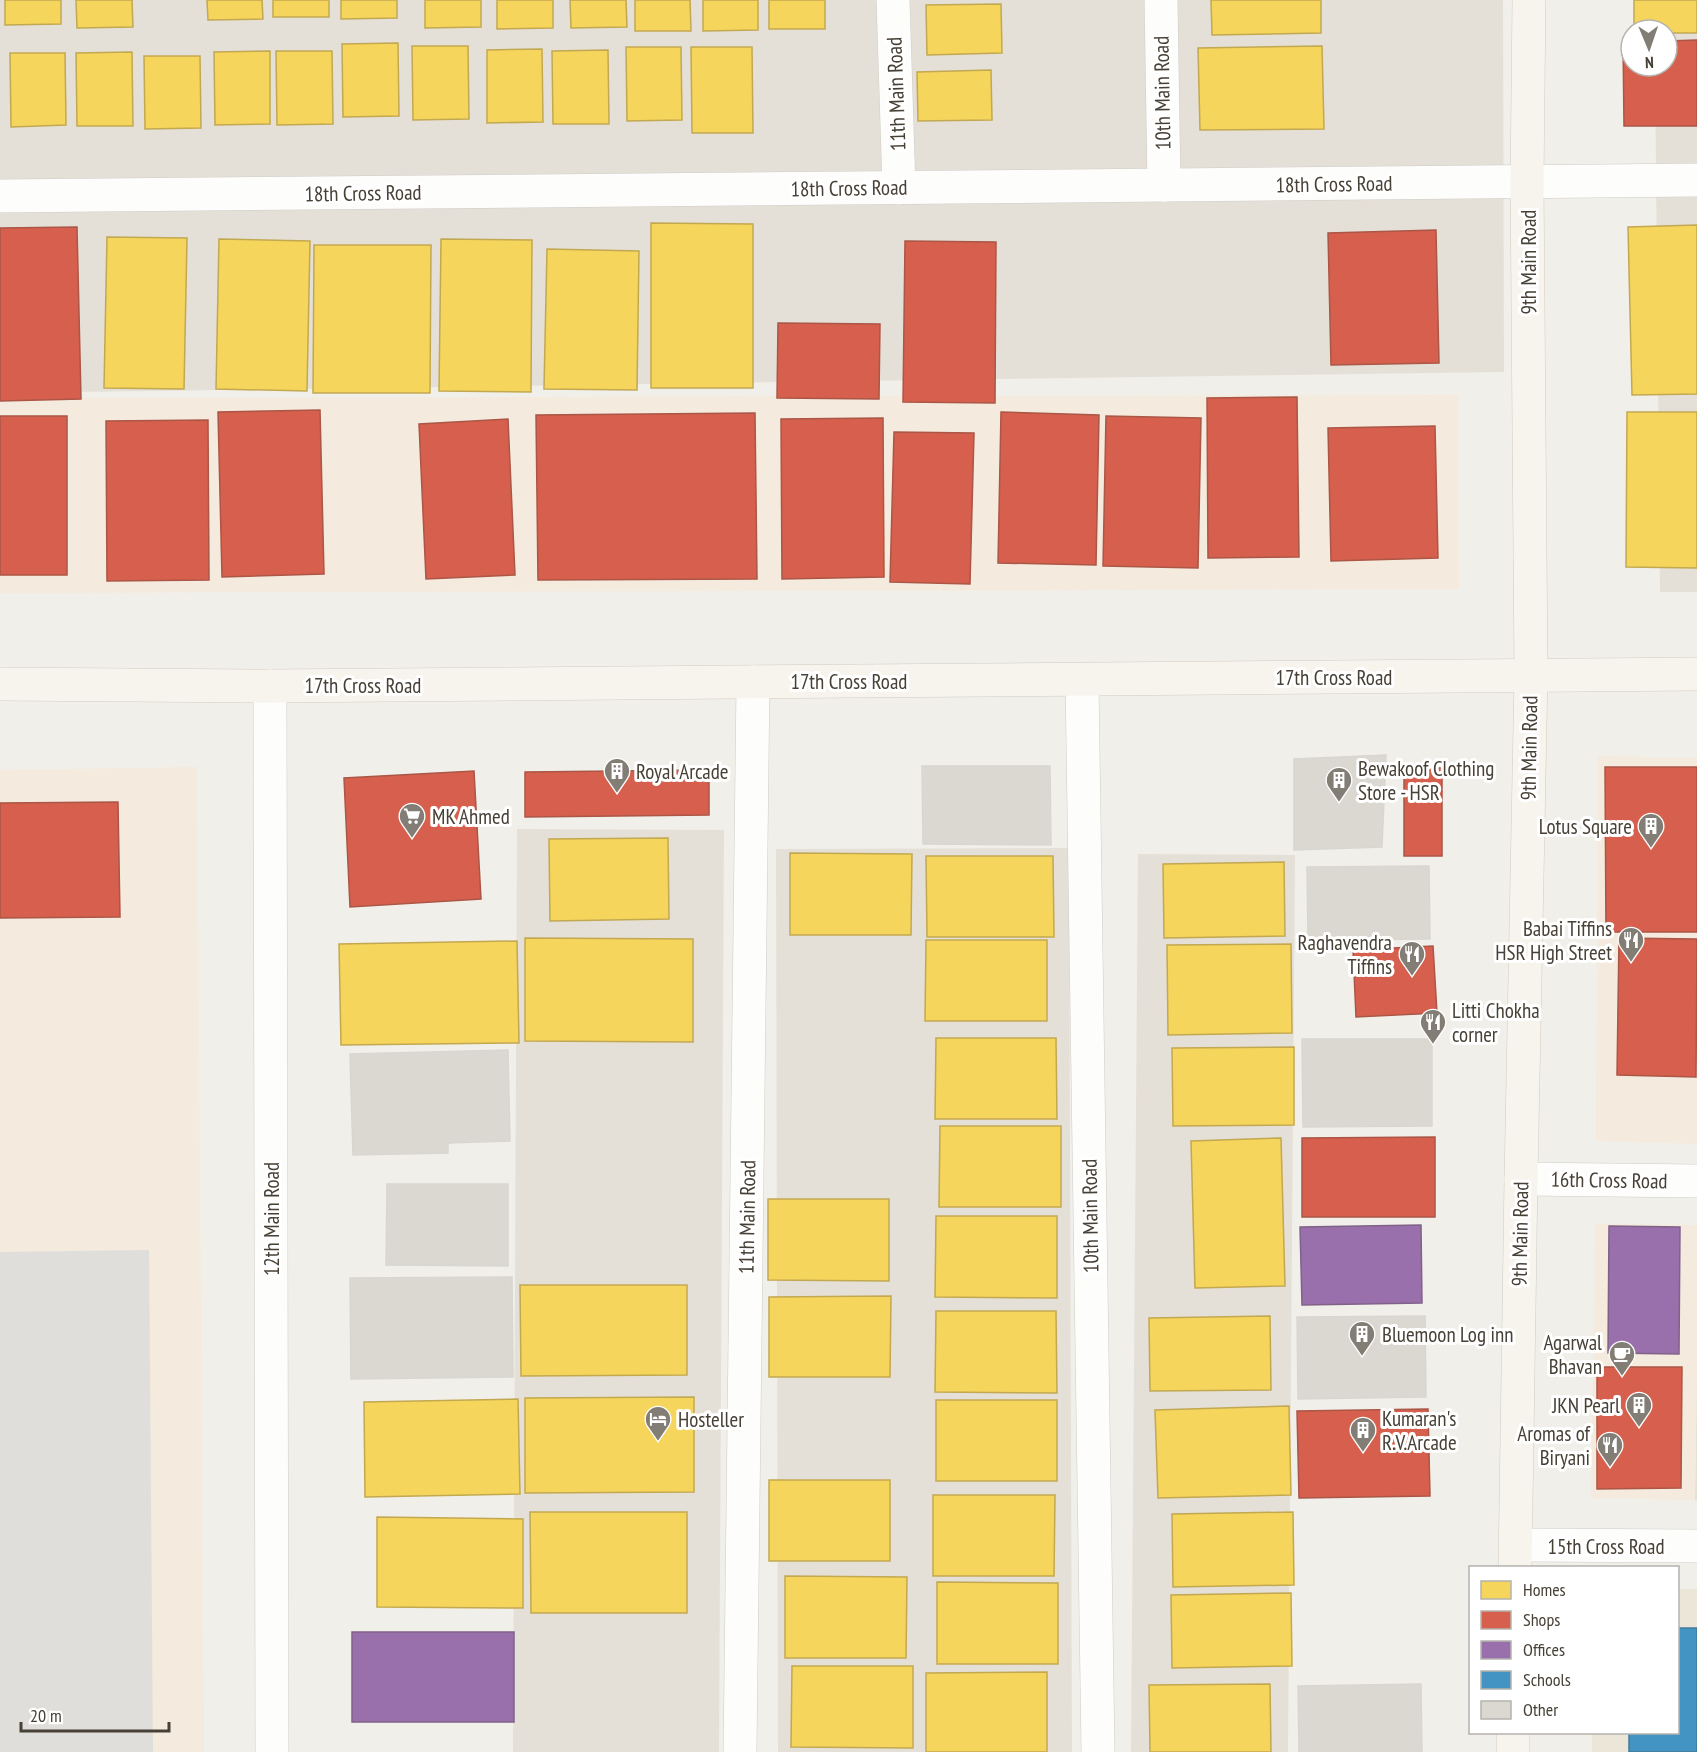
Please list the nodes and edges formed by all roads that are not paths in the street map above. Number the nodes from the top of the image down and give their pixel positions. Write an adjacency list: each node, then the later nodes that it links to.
1 (893, 0): 7 (street, 11th Main Road)
2 (1161, 0): 6 (street, 10th Main Road)
3 (1529, 0): 5 (street, 9th Main Road)
4 (1697, 180): 5 (street, 18th Cross Road)
5 (1527, 182): 6 (street, 18th Cross Road); 10 (street, 9th Main Road)
6 (1164, 185): 7 (street, 18th Cross Road)
7 (899, 188): 8 (street, 18th Cross Road)
8 (0, 196)
9 (1697, 674): 10 (street, 17th Cross Road)
10 (1531, 675): 11 (street, 17th Cross Road); 15 (street, 9th Main Road)
11 (1082, 680): 12 (street, 17th Cross Road); 22 (street, 10th Main Road)
12 (753, 682): 14 (street, 17th Cross Road); 21 (street, 11th Main Road)
13 (0, 684): 14 (street, 17th Cross Road)
14 (270, 686): 20 (street, 12th Main Road)
15 (1521, 1179): 16 (street, 16th Cross Road); 18 (street, 9th Main Road)
16 (1697, 1181)
17 (1697, 1546): 18 (street, 15th Cross Road)
18 (1515, 1556)
19 (1513, 1734): 23 (street)
20 (272, 1752)
21 (740, 1752)
22 (1098, 1752)
23 (1513, 1752)

